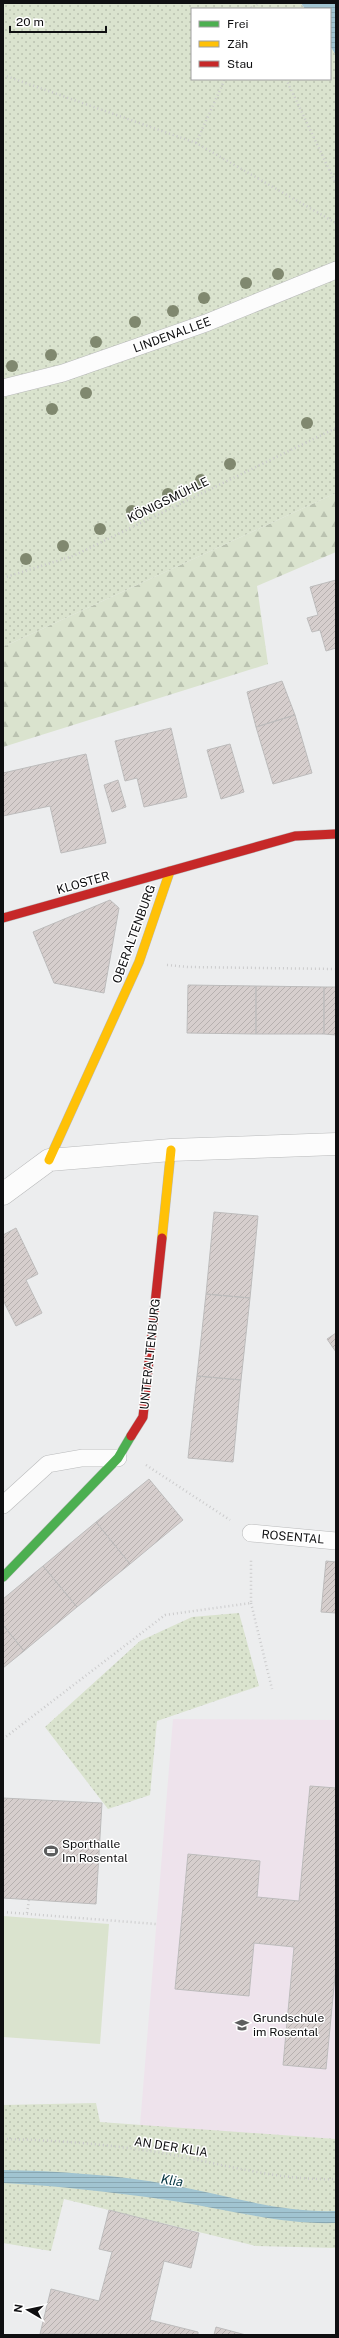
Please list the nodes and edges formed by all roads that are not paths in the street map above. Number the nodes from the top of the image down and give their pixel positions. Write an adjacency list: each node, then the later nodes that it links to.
1 (336, 270): 2 (lane, LINDENALLEE)
2 (3, 388)
3 (336, 834): 4 (street)
4 (170, 871): 5 (street, KLOSTER); 8 (street, OBERALTENBURG)
5 (3, 918)
6 (336, 1144): 7 (street)
7 (171, 1150): 8 (street); 10 (street, UNTERALTENBURG)
8 (49, 1160): 9 (street)
9 (3, 1194)
10 (121, 1454): 11 (lane); 14 (street, UNTERALTENBURG)
11 (3, 1505)
12 (251, 1533): 13 (lane, ROSENTAL)
13 (336, 1541)
14 (3, 1578)

